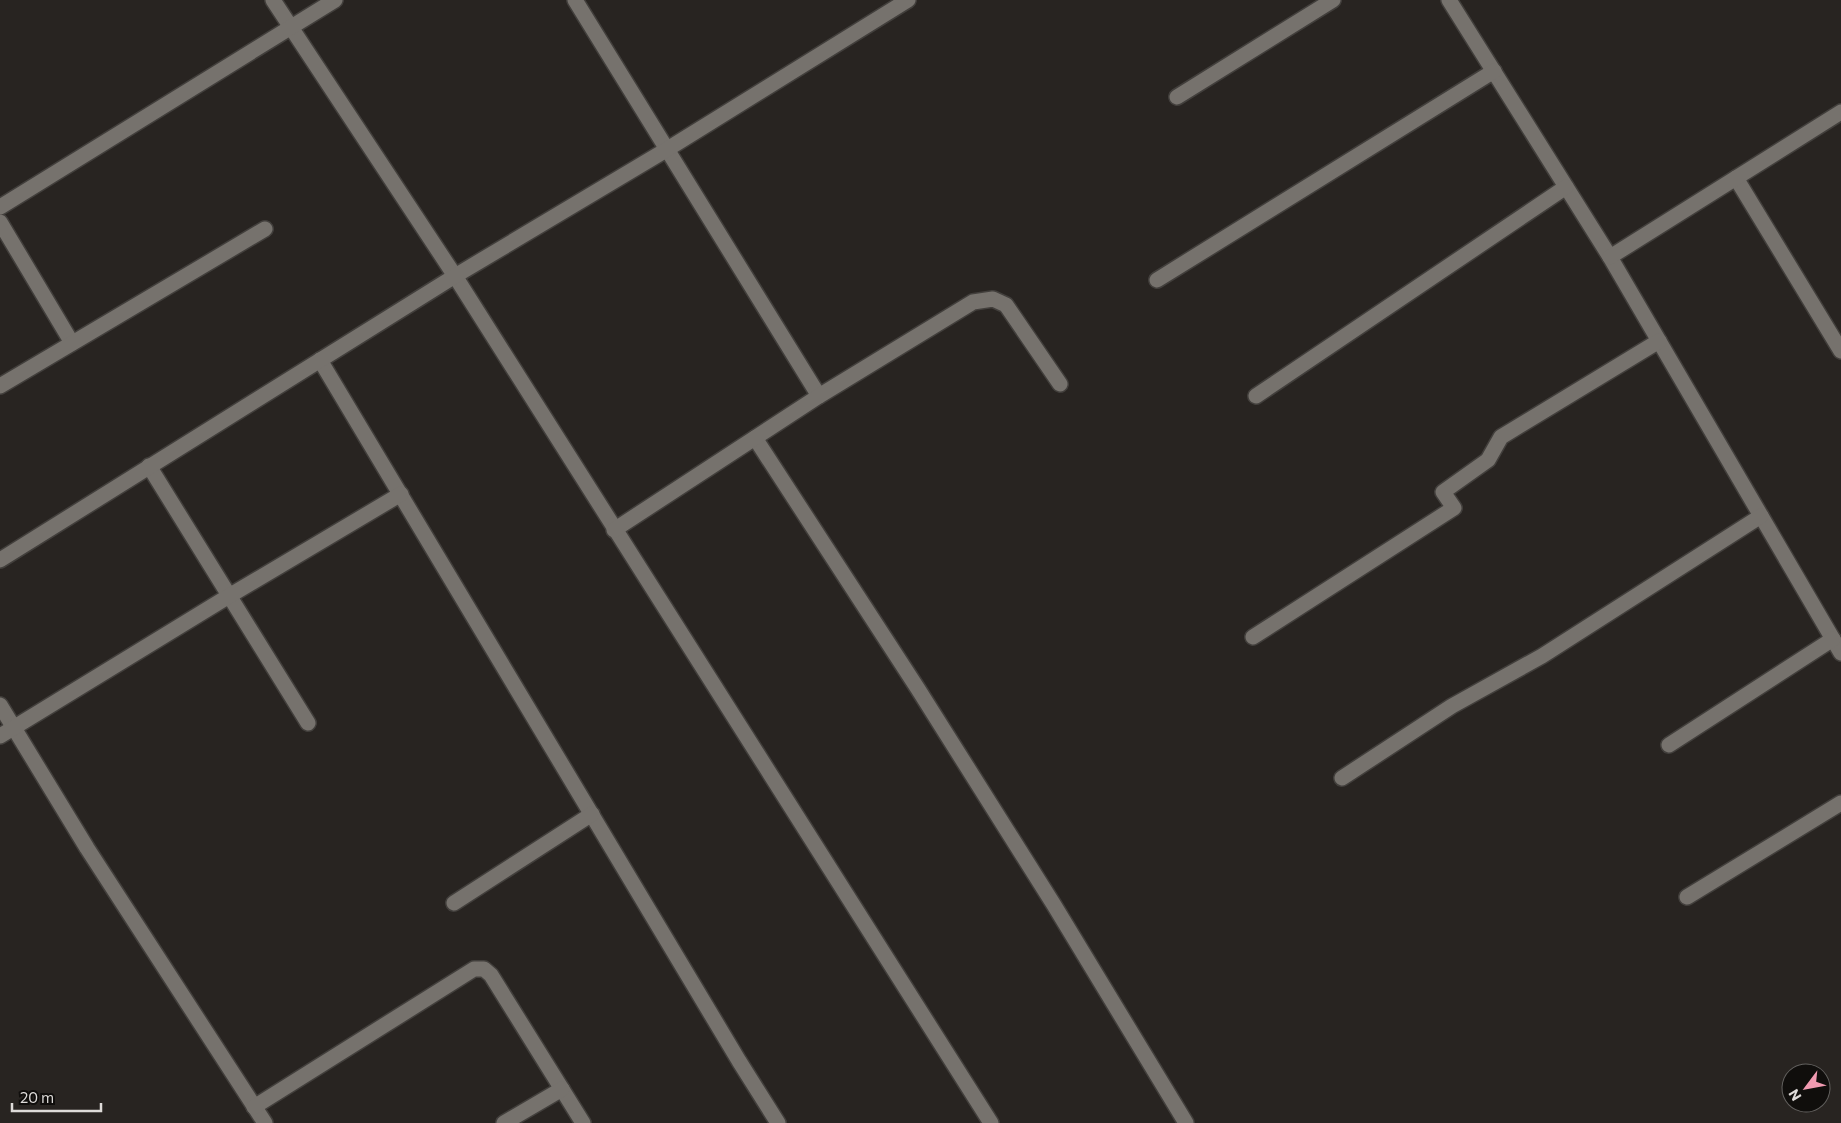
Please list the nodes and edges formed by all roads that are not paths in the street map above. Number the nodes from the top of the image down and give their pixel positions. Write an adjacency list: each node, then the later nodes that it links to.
1 (273, 0): 7 (street)
2 (335, 0): 7 (street)
3 (575, 0): 11 (street)
4 (1333, 0): 9 (street)
5 (905, 1): 11 (street)
6 (1457, 3): 8 (street)
7 (290, 27): 14 (street); 18 (street)
8 (1494, 71): 13 (street); 19 (street)
9 (1177, 98)
10 (1841, 112): 12 (street)
11 (666, 150): 18 (street); 26 (street)
12 (1736, 178): 17 (street); 22 (street)
13 (1566, 187): 17 (street); 27 (street)
14 (0, 207)
15 (0, 222): 21 (street)
16 (264, 229): 21 (street)
17 (1610, 257): 20 (street)
18 (455, 276): 23 (street); 32 (street)
19 (1156, 280)
20 (1659, 341): 31 (street); 35 (street)
21 (72, 343): 25 (street)
22 (1841, 351)
23 (320, 360): 29 (street); 30 (street)
24 (1060, 384): 26 (street)
25 (0, 386)
26 (819, 396): 28 (street)
27 (1256, 396)
28 (755, 438): 32 (street); 55 (street)
29 (150, 466): 33 (street); 34 (street)
30 (401, 494): 34 (street); 45 (street)
31 (1761, 516): 36 (street); 43 (street)
32 (614, 530): 54 (street)
33 (0, 560)
34 (229, 596): 39 (street); 40 (street)
35 (1253, 637)
36 (1833, 639): 37 (street); 42 (street)
37 (1841, 652)
38 (0, 705): 40 (street)
39 (308, 723)
40 (14, 728): 41 (street); 49 (street)
41 (0, 736)
42 (1670, 746)
43 (1342, 778)
44 (1841, 803): 46 (street)
45 (592, 814): 47 (street); 53 (street)
46 (1686, 897)
47 (454, 903)
48 (562, 1089): 49 (street); 51 (street); 52 (street)
49 (254, 1107): 50 (street)
50 (264, 1123)
51 (504, 1123)
52 (583, 1123)
53 (778, 1123)
54 (991, 1123)
55 (1186, 1123)

